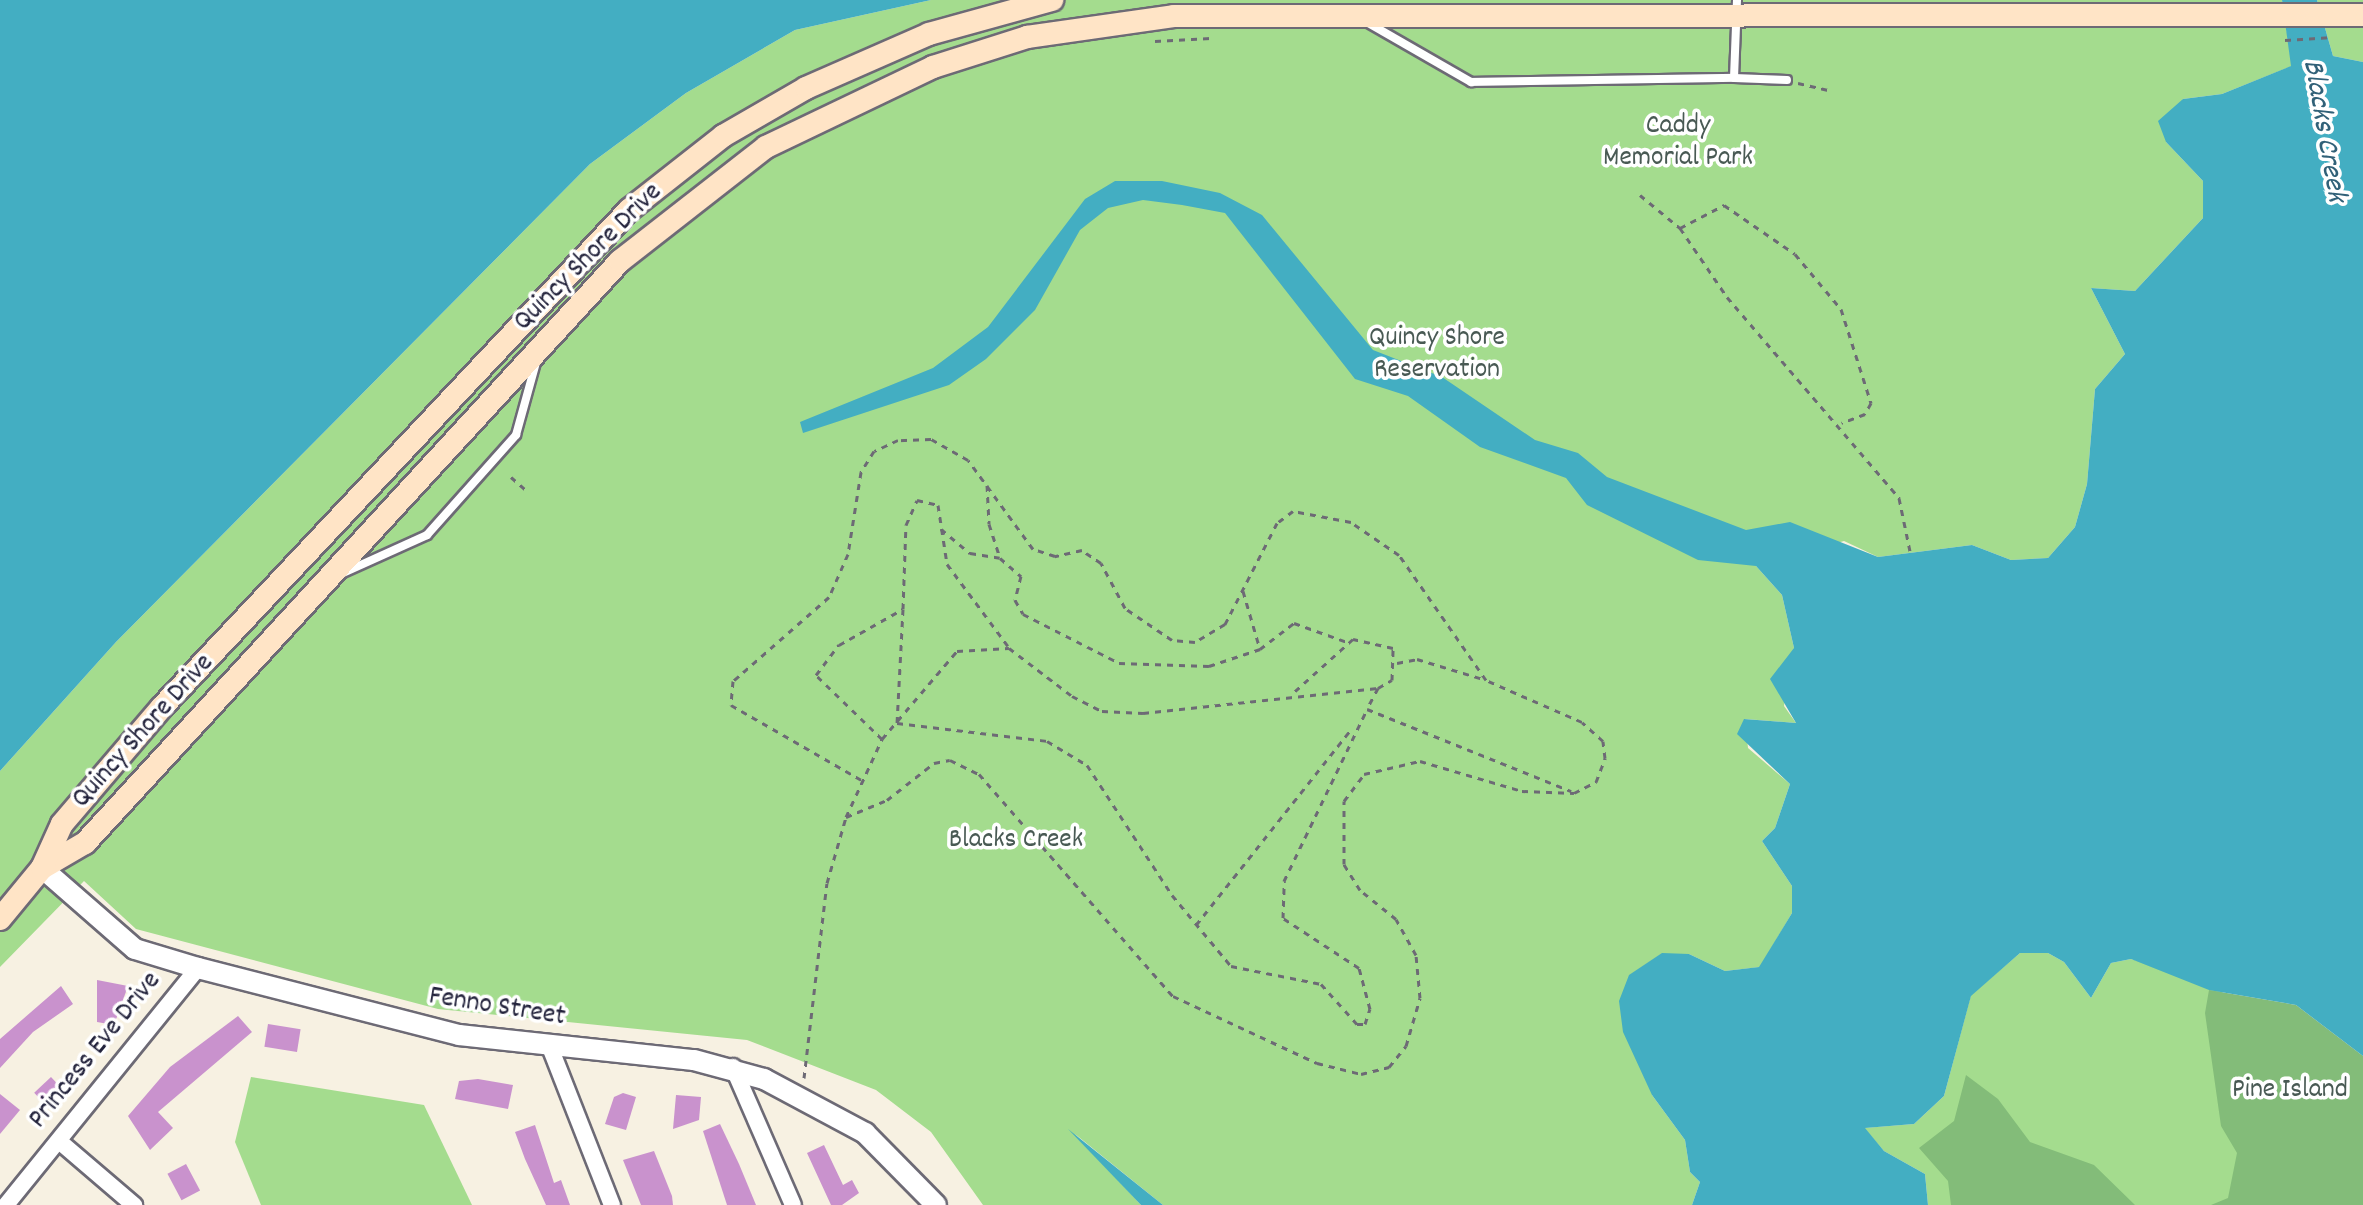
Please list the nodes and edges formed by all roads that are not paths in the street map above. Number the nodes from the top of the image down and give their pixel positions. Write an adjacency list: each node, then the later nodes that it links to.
1 (1052, 0): 9 (main road, Quincy Shore Drive)
2 (1737, 5): 3 (main road, Quincy Shore Drive); 4 (main road, Quincy Shore Drive); 5 (lane)
3 (1354, 13): 5 (lane); 7 (main road, Quincy Shore Drive)
4 (2363, 15)
5 (1734, 78): 6 (lane)
6 (1787, 80)
7 (539, 348): 8 (main road, Quincy Shore Drive); 8 (lane)
8 (323, 581): 9 (main road, Quincy Shore Drive)
9 (42, 868): 10 (main road, Quincy Shore Drive); 11 (street, Fenno Street)
10 (0, 919)
11 (198, 968): 12 (street, Fenno Street); 14 (street, Princess Eve Drive)
12 (550, 1047): 13 (street, Fenno Street); 17 (street)
13 (733, 1067): 18 (street); 19 (street, Fenno Street)
14 (59, 1141): 15 (street, Princess Eve Drive); 16 (street)
15 (6, 1205)
16 (134, 1205)
17 (612, 1205)
18 (793, 1205)
19 (936, 1205)

